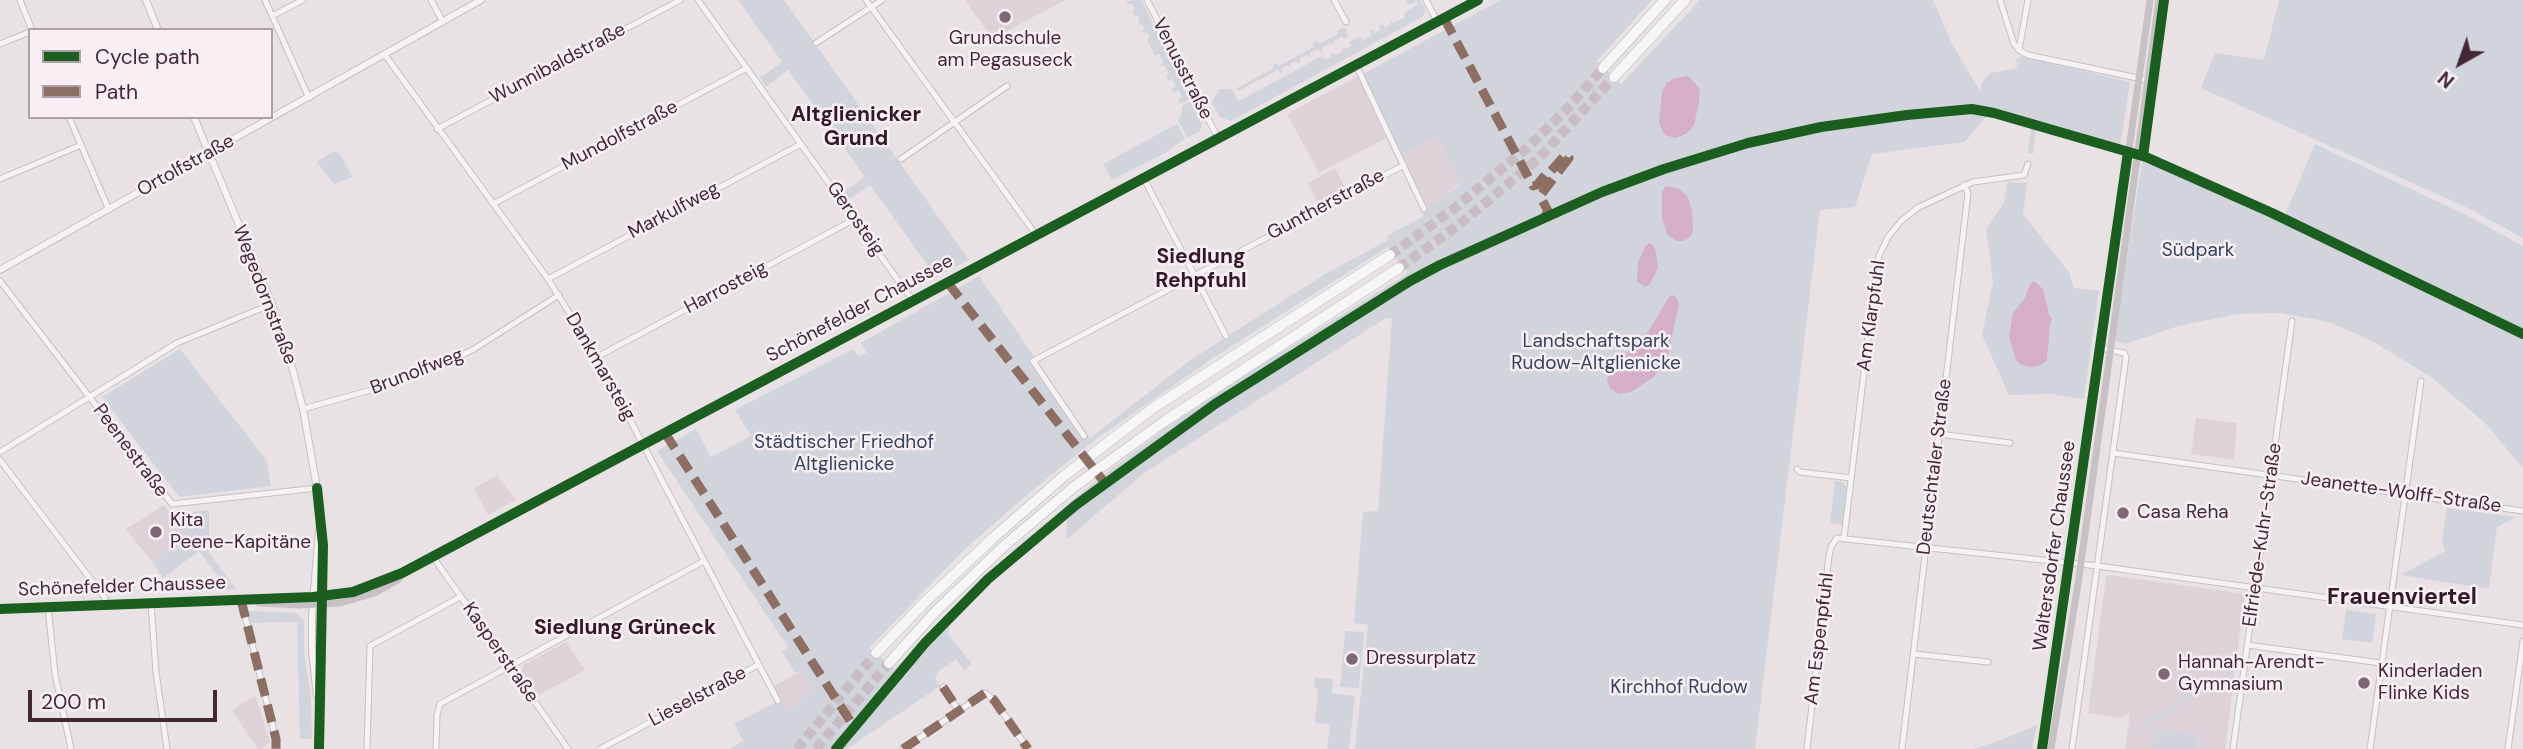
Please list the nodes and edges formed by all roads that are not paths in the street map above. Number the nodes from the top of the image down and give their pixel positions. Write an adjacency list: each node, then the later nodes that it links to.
1 (20, 0): 26 (street)
2 (146, 0): 27 (street)
3 (265, 0): 22 (street)
4 (303, 0): 22 (street)
5 (431, 0): 24 (street)
6 (481, 0): 24 (street, Ortolfstraße)
7 (680, 0): 45 (street, Wunnibaldstraße)
8 (698, 0): 34 (street, Gerosteig)
9 (866, 0): 21 (street)
10 (882, 0): 21 (street)
11 (1147, 0): 46 (street, Venusstraße)
12 (1334, 0): 25 (street)
13 (1426, 0): 23 (street)
14 (1478, 0): 23 (main road, Schönefelder Chaussee)
15 (1665, 0): 35 (highway)
16 (1685, 0): 36 (highway)
17 (2000, 0): 31 (street)
18 (2028, 0): 31 (street)
19 (2150, 0): 37 (main road, Waltersdorfer Chaussee)
20 (2159, 0): 37 (main road, Waltersdorfer Chaussee)
21 (871, 7): 29 (street); 44 (street)
22 (272, 16): 39 (street)
23 (1437, 21): 33 (main road, Schönefelder Chaussee)
24 (443, 22): 32 (street, Ortolfstraße)
25 (1346, 22)
26 (30, 28)
27 (157, 28)
28 (28, 32): 30 (street)
29 (816, 43)
30 (0, 44)
31 (2019, 50): 37 (street)
32 (385, 55): 39 (street, Ortolfstraße); 45 (street, Dankmarsteig)
33 (1356, 65): 46 (main road, Schönefelder Chaussee); 52 (street)
34 (747, 68): 47 (street, Gerosteig); 56 (street, Mundolfstraße)
35 (1603, 68)
36 (1614, 77)
37 (2143, 79): 72 (main road, Waltersdorfer Chaussee); 73 (main road, Waltersdorfer Chaussee)
38 (1007, 86): 44 (street)
39 (309, 98): 40 (street, Ortolfstraße)
40 (273, 118)
41 (70, 119): 48 (street)
42 (195, 119): 49 (street, Wegedornstraße)
43 (271, 119): 49 (street, Ortolfstraße)
44 (955, 122): 50 (street); 60 (street)
45 (437, 129): 56 (street, Dankmarsteig)
46 (1218, 138): 53 (main road, Schönefelder Chaussee)
47 (801, 144): 59 (street, Gerosteig); 65 (street, Markulfweg)
48 (81, 145): 54 (street); 57 (street)
49 (209, 153): 57 (street, Ortolfstraße); 69 (street, Wegedornstraße)
50 (901, 159)
51 (2028, 164): 55 (street, Am Klarpfuhl)
52 (1404, 165): 58 (street); 64 (street, Guntherstraße)
53 (1143, 177): 60 (main road, Schönefelder Chaussee); 64 (street)
54 (0, 179)
55 (1964, 185): 78 (street, Deutschtaler Straße); 87 (street, Am Klarpfuhl)
56 (493, 204): 65 (street, Dankmarsteig)
57 (108, 209): 63 (street, Ortolfstraße)
58 (1424, 209)
59 (855, 219): 68 (street, Gerosteig); 74 (street, Harrosteig)
60 (1037, 236): 68 (main road, Schönefelder Chaussee)
61 (1390, 256): 112 (highway)
62 (1399, 268): 115 (highway)
63 (0, 270)
64 (1194, 275): 71 (street); 79 (street, Guntherstraße)
65 (548, 279): 67 (street, Dankmarsteig)
66 (0, 281): 76 (street, Peenestraße)
67 (559, 295): 74 (street, Dankmarsteig); 77 (street, Brunolfweg)
68 (912, 301): 81 (main road, Schönefelder Chaussee)
69 (272, 304): 76 (street); 77 (street, Wegedornstraße)
70 (2292, 321): 86 (street, Elfriede-Kuhr-Straße)
71 (1226, 336)
72 (2101, 348): 73 (street); 96 (main road, Waltersdorfer Chaussee)
73 (2109, 349): 83 (street); 97 (main road, Waltersdorfer Chaussee)
74 (597, 357): 81 (street, Dankmarsteig)
75 (2421, 381): 89 (street)
76 (89, 397): 82 (street); 88 (street, Peenestraße)
77 (303, 409): 88 (street, Wegedornstraße)
78 (1940, 434): 80 (street); 93 (street, Deutschtaler Straße)
79 (1084, 436)
80 (2010, 443)
81 (644, 445): 94 (main road, Schönefelder Chaussee); 95 (street, Dankmarsteig)
82 (0, 452)
83 (2113, 453): 86 (street, Jeanette-Wolff-Straße); 98 (street)
84 (0, 460): 105 (street)
85 (1797, 469): 87 (street)
86 (2271, 474): 89 (street, Jeanette-Wolff-Straße); 99 (street, Elfriede-Kuhr-Straße)
87 (1851, 478): 92 (street, Am Klarpfuhl)
88 (317, 488): 91 (street, Wegedornstraße)
89 (2406, 494): 90 (street, Jeanette-Wolff-Straße); 106 (street)
90 (2523, 511)
91 (320, 520): 102 (street, Wegedornstraße); 103 (street, Wegedornstraße)
92 (1844, 538): 93 (street); 134 (street, Am Espenpfuhl)
93 (1926, 548): 96 (street); 113 (street, Deutschtaler Straße)
94 (433, 557): 100 (street, Kasperstraße); 102 (main road, Schönefelder Chaussee)
95 (704, 561): 117 (street, Dankmarsteig); 118 (street)
96 (2070, 563): 97 (street); 136 (main road, Waltersdorfer Chaussee)
97 (2080, 564): 98 (street); 137 (main road, Waltersdorfer Chaussee)
98 (2098, 566): 99 (street); 138 (street)
99 (2255, 588): 106 (street); 111 (street, Elfriede-Kuhr-Straße)
100 (460, 597): 118 (street, Kasperstraße); 128 (street)
101 (243, 600): 103 (main road, Schönefelder Chaussee); 104 (main road, Schönefelder Chaussee); 126 (street)
102 (323, 600): 103 (main road, Schönefelder Chaussee); 121 (street, Wegedornstraße)
103 (312, 601): 121 (street, Wegedornstraße)
104 (151, 602): 105 (main road, Schönefelder Chaussee); 125 (street)
105 (106, 604): 107 (main road, Schönefelder Chaussee)
106 (2389, 606): 109 (street); 116 (street)
107 (48, 607): 108 (main road, Schönefelder Chaussee); 124 (street)
108 (0, 609)
109 (2523, 625)
110 (2523, 641): 141 (street)
111 (2247, 645): 116 (street); 139 (street, Elfriede-Kuhr-Straße)
112 (876, 653)
113 (1914, 654): 114 (street); 135 (street, Deutschtaler Straße)
114 (1988, 662)
115 (889, 663)
116 (2381, 663): 140 (street)
117 (758, 664): 120 (street, Dankmarsteig); 131 (street, Lieselstraße)
118 (509, 666): 129 (street); 130 (street, Kasperstraße)
119 (943, 687): 122 (street)
120 (778, 701)
121 (319, 708): 127 (street, Wegedornstraße)
122 (959, 711): 123 (street); 132 (street)
123 (1027, 746): 133 (street)
124 (71, 749)
125 (167, 749)
126 (276, 749)
127 (319, 749)
128 (367, 749)
129 (436, 749)
130 (568, 749)
131 (600, 749)
132 (903, 749)
133 (1017, 749)
134 (1807, 749)
135 (1902, 749)
136 (2042, 749)
137 (2051, 749)
138 (2072, 749)
139 (2233, 749)
140 (2370, 749)
141 (2508, 749)

